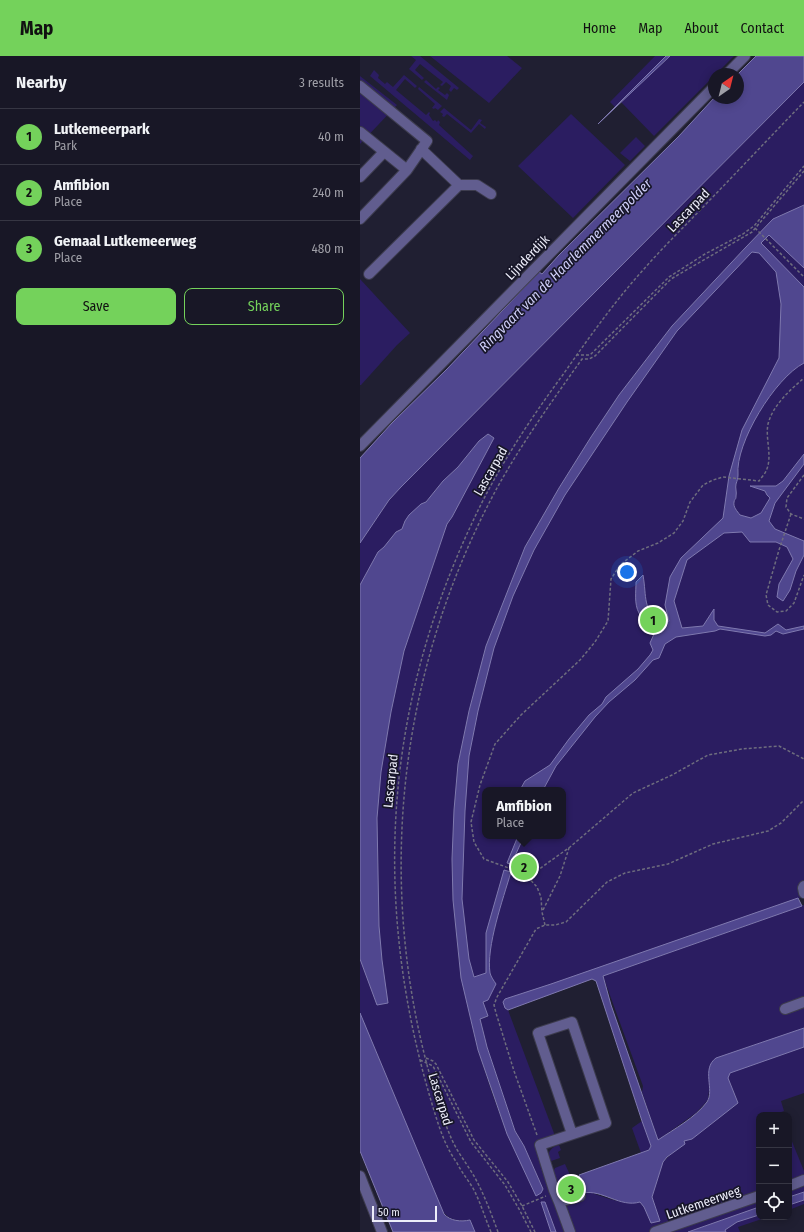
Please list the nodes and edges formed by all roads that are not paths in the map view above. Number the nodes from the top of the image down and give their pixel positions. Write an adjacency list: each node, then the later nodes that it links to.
1 (745, 56): 2 (street)
2 (733, 68)
3 (360, 86): 6 (street)
4 (708, 93): 14 (street, Lijnderdijk)
5 (360, 132): 7 (street)
6 (421, 149): 8 (street); 10 (street)
7 (384, 152): 8 (street); 9 (street)
8 (407, 170): 12 (street)
9 (360, 177)
10 (459, 186): 11 (street); 13 (street)
11 (491, 194)
12 (360, 219)
13 (369, 274)
14 (360, 446)
15 (804, 1002): 16 (street)
16 (784, 1009)
17 (572, 1134): 17 (street); 24 (street)
18 (360, 1176): 22 (street)
19 (804, 1180): 20 (street)
20 (792, 1185)
21 (580, 1196): 24 (street)
22 (364, 1197): 25 (street)
23 (756, 1197): 27 (street, Lutkemeerweg)
24 (558, 1198): 26 (street)
25 (382, 1232)
26 (570, 1232)
27 (655, 1232)

